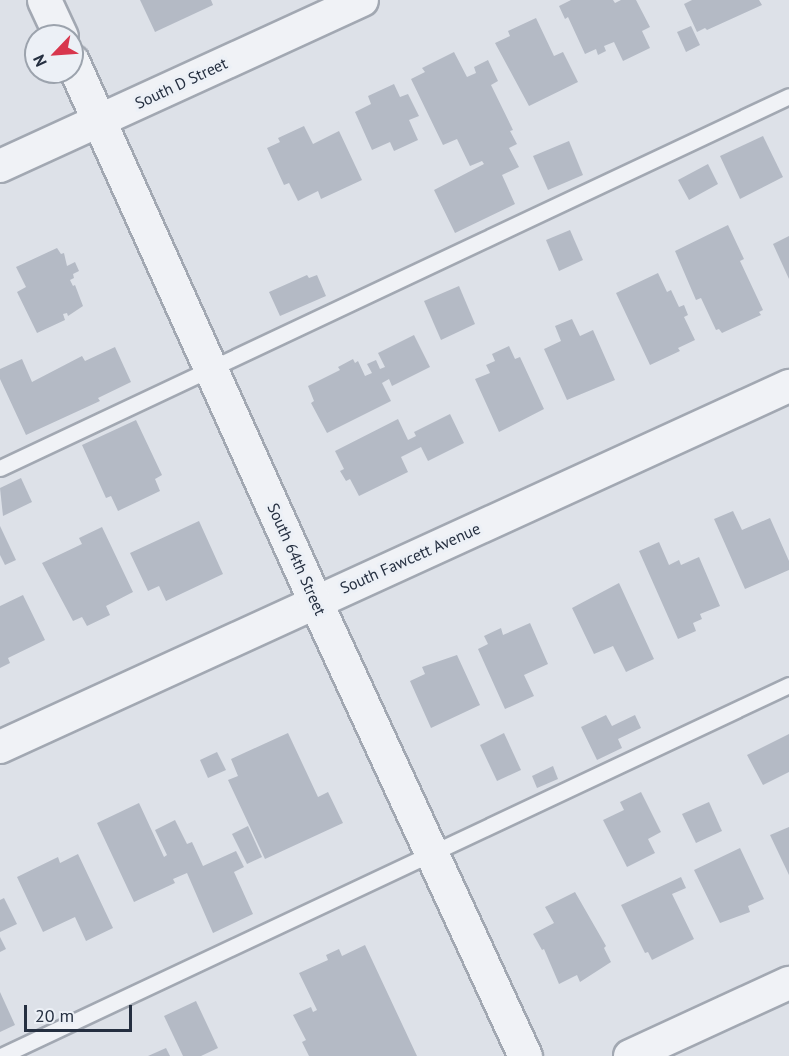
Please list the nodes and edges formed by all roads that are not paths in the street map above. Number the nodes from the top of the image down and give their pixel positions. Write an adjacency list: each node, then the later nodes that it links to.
1 (44, 0): 3 (street)
2 (362, 0): 6 (street, South D Street)
3 (55, 24)
4 (83, 84): 6 (street, South 64th Street)
5 (789, 96): 8 (lane)
6 (99, 120): 7 (street, South D Street); 8 (street, South 64th Street)
7 (0, 166)
8 (211, 368): 10 (lane); 11 (street, South 64th Street)
9 (789, 386): 11 (street, South Fawcett Avenue)
10 (0, 468)
11 (315, 601): 13 (street, South Fawcett Avenue); 14 (street, South 64th Street)
12 (789, 685): 14 (lane)
13 (0, 747)
14 (432, 853): 16 (lane); 17 (street, South 64th Street)
15 (789, 983): 18 (street)
16 (1, 1056)
17 (525, 1056)
18 (630, 1056)

